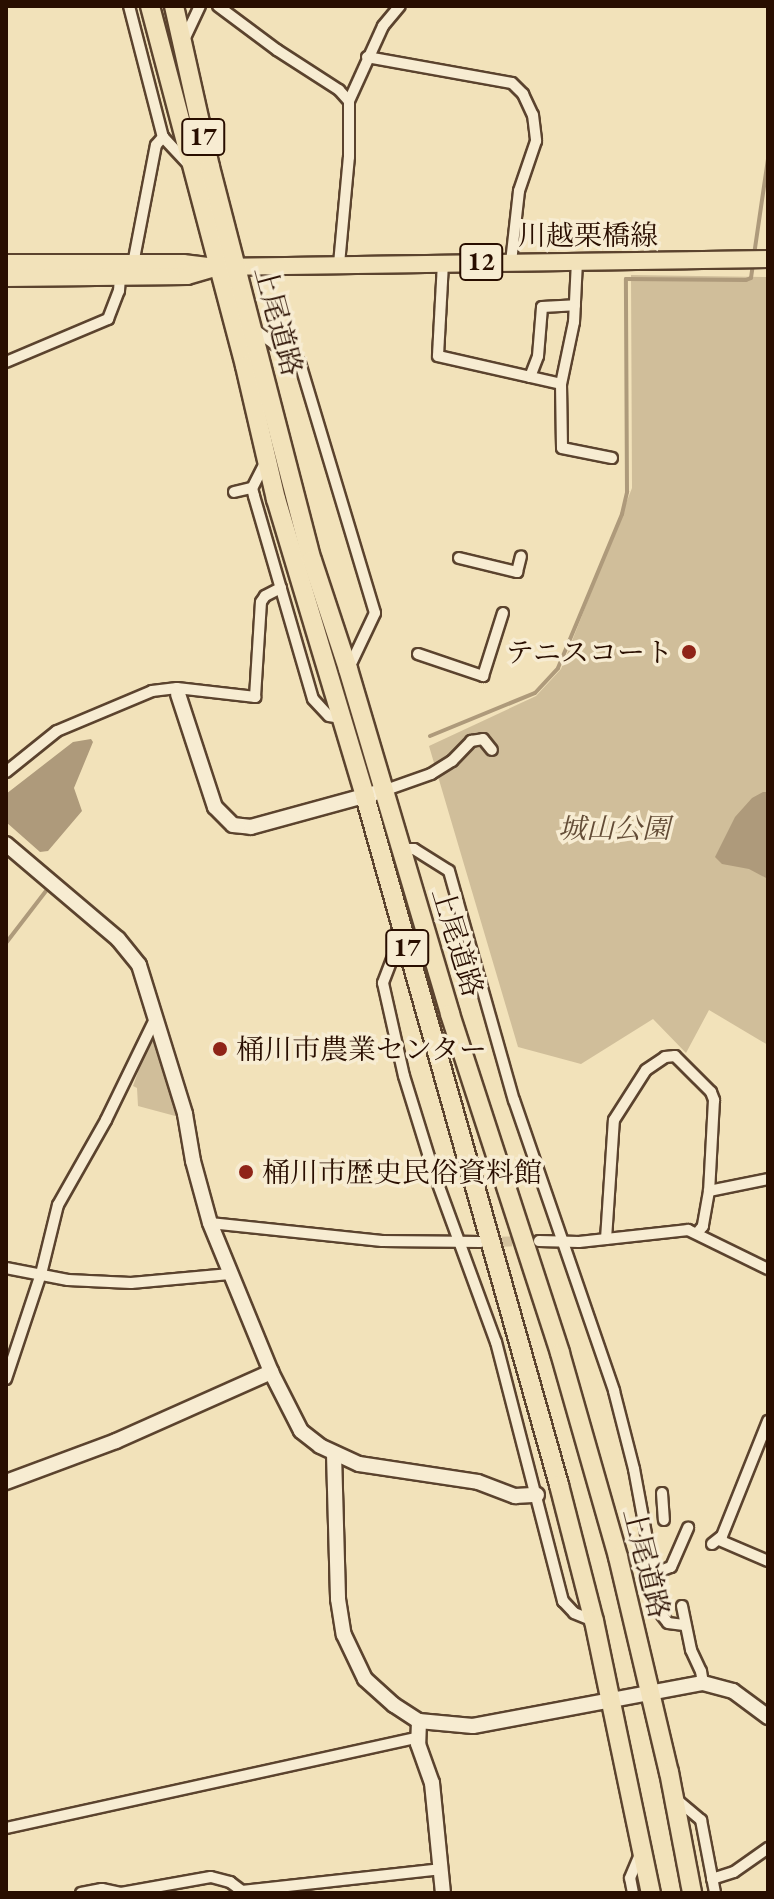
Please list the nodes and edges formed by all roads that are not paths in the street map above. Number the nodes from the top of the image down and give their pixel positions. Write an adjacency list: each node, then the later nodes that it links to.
1 (129, 6): 10 (street)
2 (150, 6): 11 (highway, 上尾道路 / 17)
3 (174, 6): 7 (highway, 上尾道路 / 17)
4 (200, 6): 7 (street)
5 (218, 6): 9 (street)
6 (400, 6): 8 (street)
7 (182, 43): 19 (highway, 上尾道路 / 17)
8 (367, 57): 9 (street); 14 (street)
9 (349, 101): 18 (street)
10 (163, 137): 11 (street); 17 (street)
11 (190, 165): 20 (highway, 上尾道路 / 17)
12 (758, 260): 13 (main road, 川越栗橋線 / 12)
13 (577, 261): 14 (main road, 川越栗橋線 / 12); 23 (street)
14 (511, 262): 16 (main road, 川越栗橋線 / 12)
15 (6, 263): 17 (main road, 川越栗橋線 / 12)
16 (443, 263): 18 (main road, 川越栗橋線 / 12); 26 (street)
17 (133, 264): 20 (main road, 川越栗橋線 / 12)
18 (339, 264): 19 (main road, 川越栗橋線 / 12)
19 (236, 266): 20 (main road, 川越栗橋線 / 12); 24 (highway, 上尾道路 / 17)
20 (216, 267): 21 (main road, 川越栗橋線 / 12); 29 (highway, 上尾道路 / 17)
21 (120, 277): 22 (main road, 川越栗橋線 / 12); 25 (street)
22 (6, 278)
23 (575, 305): 26 (street); 27 (street)
24 (253, 328): 37 (highway, 上尾道路 / 17); 37 (street)
25 (6, 362)
26 (530, 377): 27 (street)
27 (561, 384): 28 (street)
28 (612, 458)
29 (266, 461): 30 (street); 39 (highway, 上尾道路 / 17)
30 (252, 488): 31 (street); 34 (street)
31 (234, 492)
32 (521, 556): 33 (street)
33 (459, 558)
34 (281, 588): 39 (street); 41 (street)
35 (503, 613): 36 (street)
36 (418, 654)
37 (348, 669): 42 (highway, 上尾道路 / 17)
38 (178, 694): 43 (street)
39 (340, 718): 43 (highway, 上尾道路 / 17)
40 (492, 750): 42 (street)
41 (6, 772)
42 (383, 791): 43 (street); 45 (highway, 上尾道路 / 17)
43 (365, 796): 46 (highway, 上尾道路 / 17)
44 (6, 844): 47 (street)
45 (401, 849): 54 (street); 76 (highway, 上尾道路 / 17)
46 (404, 941): 55 (street); 73 (highway, 上尾道路 / 17)
47 (157, 1015): 50 (street); 59 (street)
48 (768, 1179): 49 (street)
49 (709, 1191): 51 (street); 52 (street)
50 (210, 1223): 55 (street); 60 (street)
51 (698, 1232): 52 (street); 58 (street)
52 (606, 1239): 54 (street)
53 (539, 1241): 54 (street)
54 (564, 1241): 71 (street)
55 (460, 1242): 56 (street); 67 (street)
56 (481, 1242)
57 (6, 1268): 59 (street)
58 (768, 1269)
59 (41, 1274): 60 (street); 62 (street)
60 (230, 1274): 61 (street)
61 (271, 1372): 64 (street); 65 (street)
62 (6, 1379)
63 (768, 1421): 70 (street)
64 (334, 1454): 67 (street); 79 (street)
65 (6, 1482)
66 (662, 1493): 68 (street)
67 (537, 1495): 73 (street)
68 (664, 1520)
69 (688, 1528): 71 (street)
70 (768, 1561)
71 (655, 1573): 74 (street)
72 (682, 1606): 74 (street)
73 (594, 1621): 77 (highway, 上尾道路 / 17)
74 (684, 1625): 75 (street)
75 (703, 1683): 76 (street); 78 (street)
76 (649, 1693): 77 (street); 81 (highway, 上尾道路 / 17)
77 (611, 1699): 79 (street); 84 (highway, 上尾道路 / 17)
78 (768, 1717)
79 (419, 1721): 80 (street)
80 (419, 1737): 82 (street); 85 (street)
81 (674, 1798): 86 (street); 91 (highway, 上尾道路 / 17)
82 (6, 1828)
83 (768, 1848): 86 (street)
84 (642, 1850): 89 (street); 90 (highway, 上尾道路 / 17)
85 (440, 1869): 87 (street); 88 (street)
86 (712, 1879): 92 (street)
87 (81, 1893)
88 (443, 1893)
89 (633, 1893)
90 (651, 1893)
91 (692, 1893)
92 (715, 1893)

